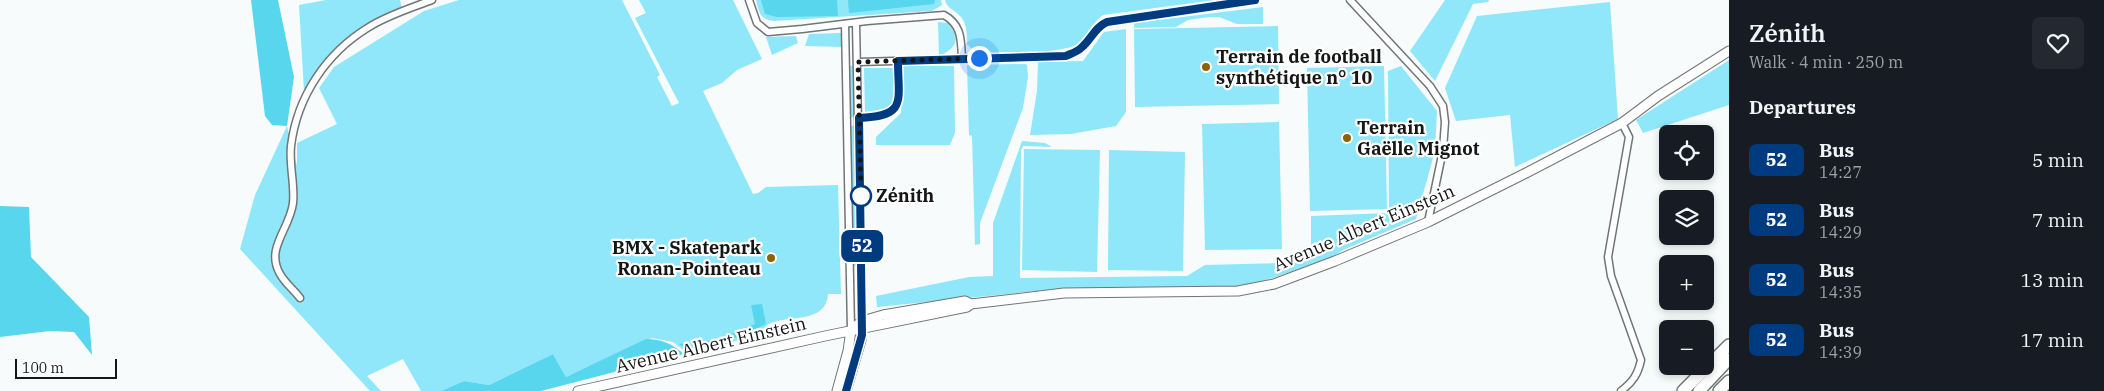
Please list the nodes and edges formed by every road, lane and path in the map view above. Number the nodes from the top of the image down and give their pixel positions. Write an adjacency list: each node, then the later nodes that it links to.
1 (432, 0): 12 (street)
2 (749, 0): 6 (street)
3 (1255, 0): 8 (street)
4 (1350, 0): 11 (street)
5 (856, 22): 6 (street); 8 (street); 9 (street)
6 (845, 24): 14 (street)
7 (1729, 51): 10 (street, Avenue Albert Einstein)
8 (962, 59): 9 (street)
9 (858, 62): 13 (street)
10 (1622, 123): 11 (street, Avenue Albert Einstein); 23 (street)
11 (1428, 222): 13 (street, Avenue Albert Einstein)
12 (300, 298)
13 (862, 325): 14 (street, Avenue Albert Einstein); 22 (street)
14 (852, 330): 15 (street, Avenue Albert Einstein); 17 (street)
15 (833, 334): 17 (street); 20 (street, Avenue Albert Einstein)
16 (1729, 345): 24 (highway)
17 (848, 351): 21 (street)
18 (1729, 359): 25 (highway)
19 (1729, 381): 26 (highway)
20 (578, 391)
21 (837, 391)
22 (846, 391)
23 (1622, 391)
24 (1683, 391)
25 (1699, 391)
26 (1719, 391)

